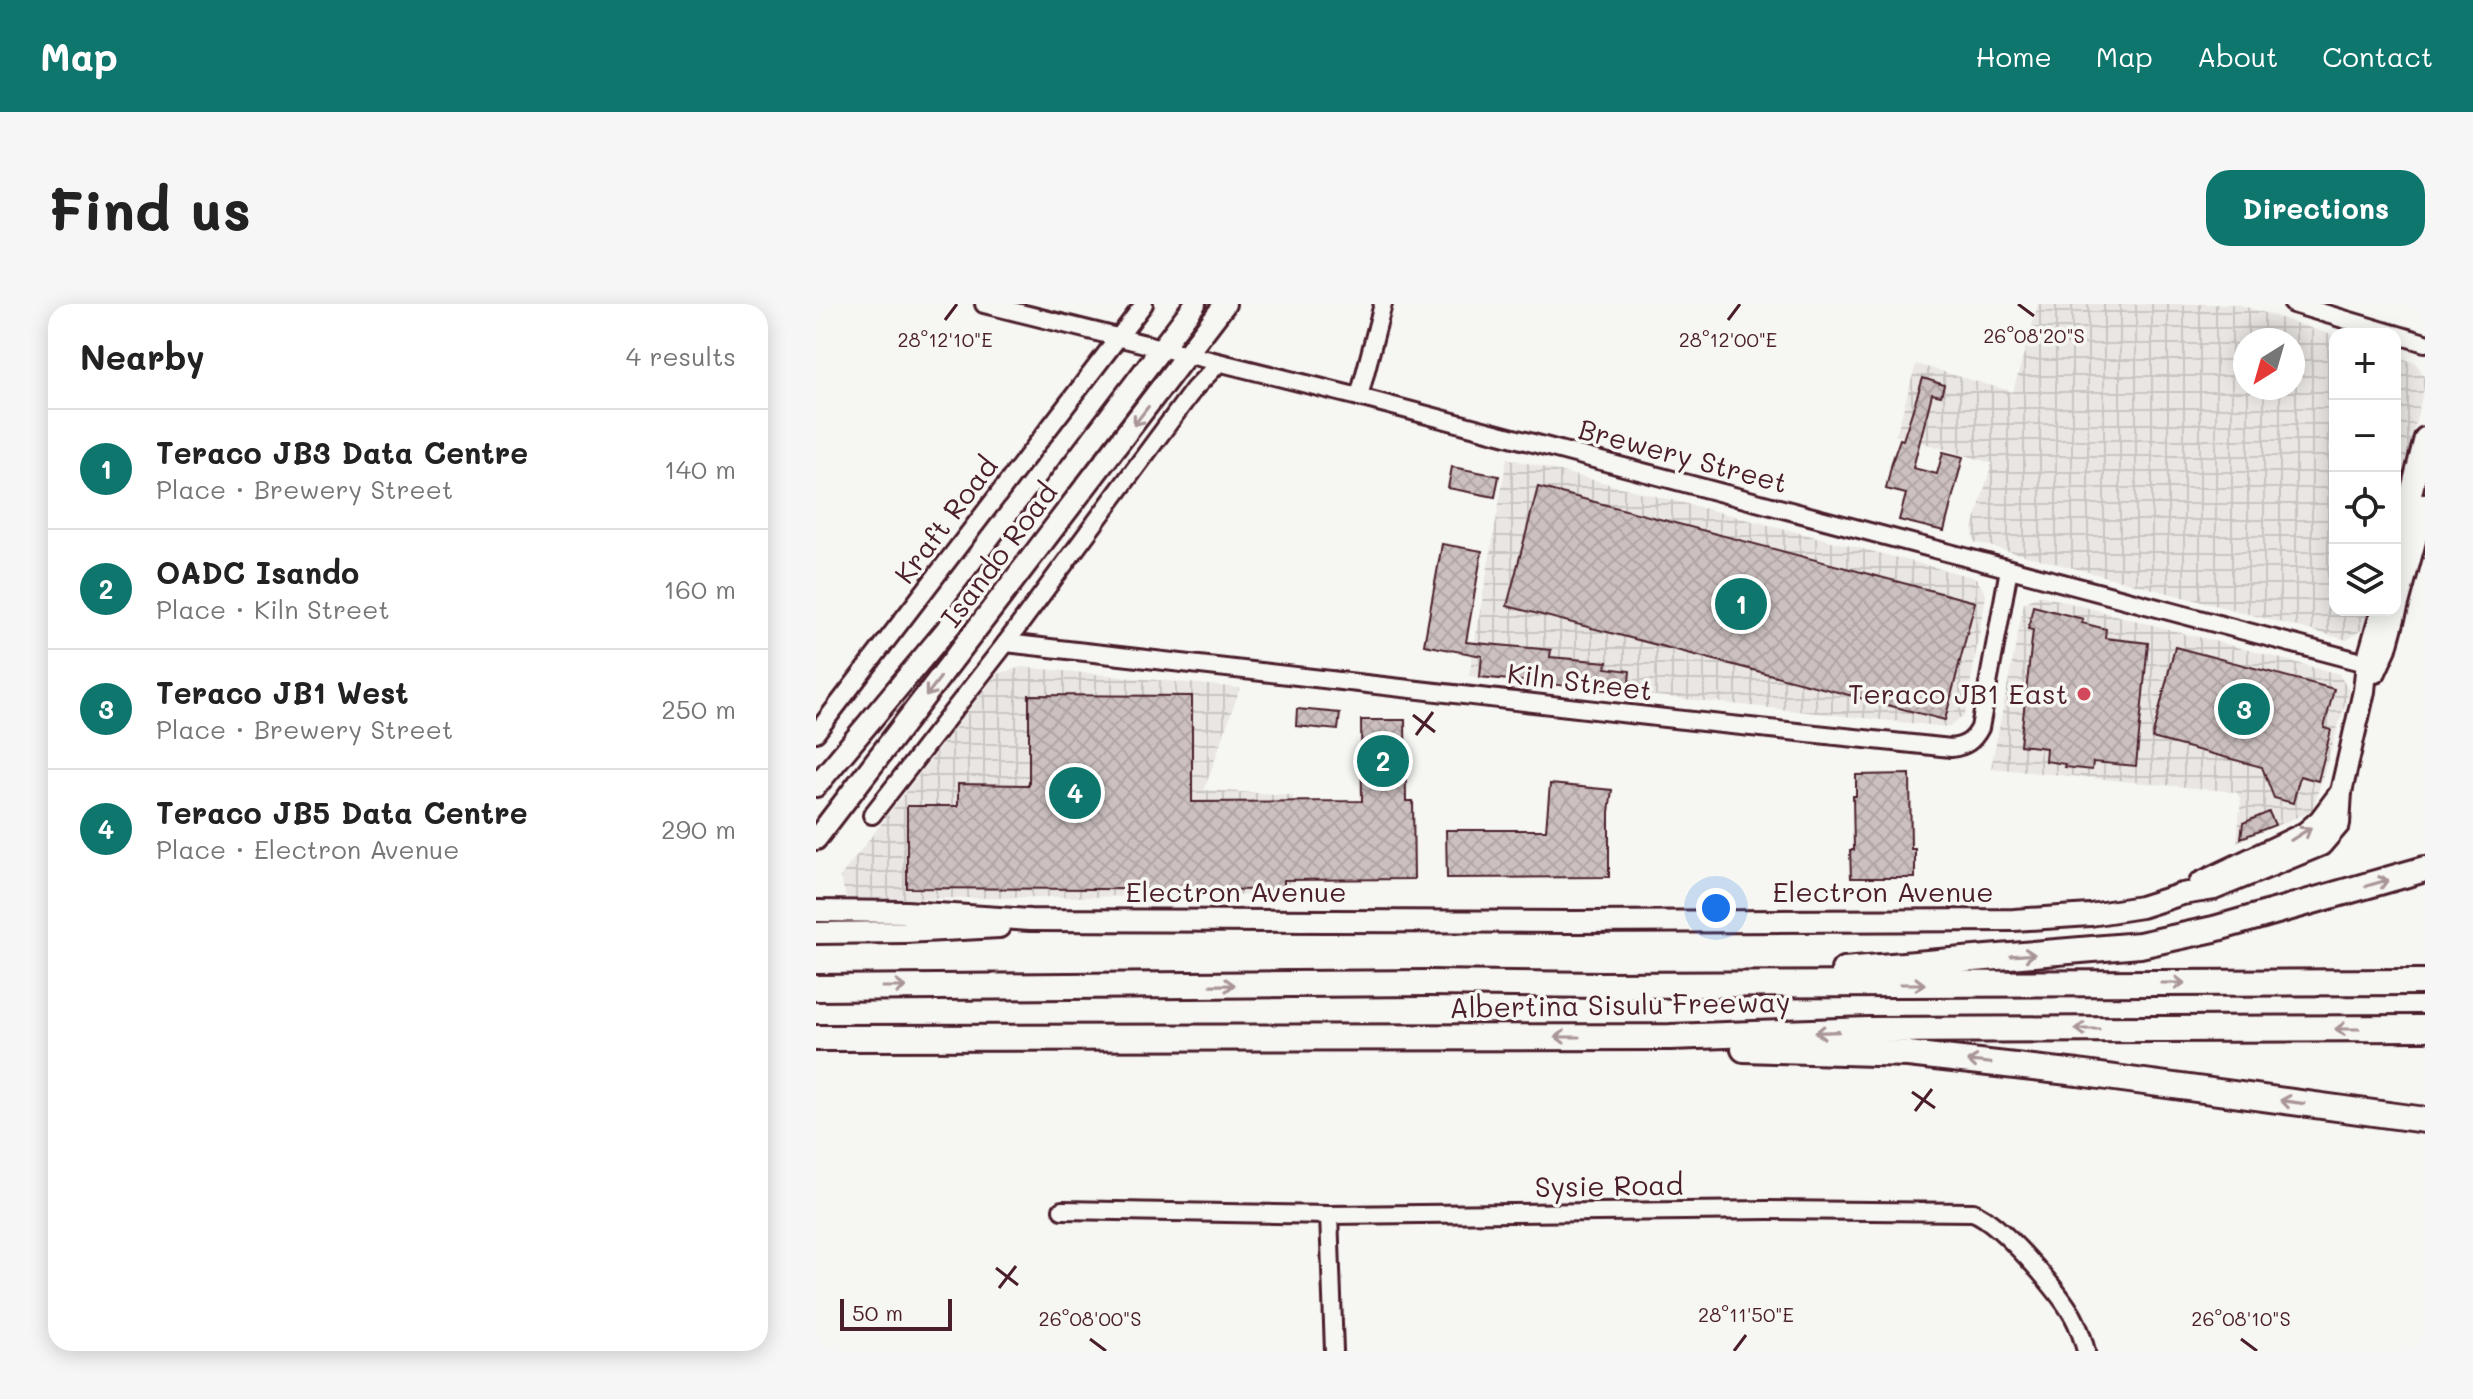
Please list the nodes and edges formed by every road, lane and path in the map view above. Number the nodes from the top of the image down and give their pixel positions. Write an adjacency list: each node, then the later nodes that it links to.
1 (984, 304): 9 (street, Brewery Street)
2 (1144, 304): 9 (street)
3 (1195, 304): 11 (main road, Isando Road)
4 (1225, 304): 12 (main road, Isando Road)
5 (1383, 304): 14 (street)
6 (2293, 304): 7 (street)
7 (2374, 328)
8 (2401, 336): 10 (street)
9 (1118, 338): 11 (street, Brewery Street); 22 (street, Kraft Road)
10 (2425, 343)
11 (1162, 348): 12 (street, Brewery Street); 23 (main road, Isando Road)
12 (1188, 354): 13 (street, Brewery Street); 24 (main road, Isando Road, one-way to 24)
13 (1219, 363): 14 (street, Brewery Street); 20 (street)
14 (1359, 397): 18 (street, Brewery Street)
15 (2425, 438): 17 (main road)
16 (2425, 504): 21 (main road, Electron Avenue)
17 (2398, 544)
18 (2009, 569): 20 (street, Kiln Street); 21 (street, Brewery Street)
19 (2381, 616): 21 (main road, Electron Avenue)
20 (1006, 643): 25 (street)
21 (2373, 664): 32 (main road, Electron Avenue)
22 (816, 733)
23 (816, 786)
24 (840, 809): 26 (main road, Isando Road); 27 (main road)
25 (872, 815)
26 (816, 839)
27 (816, 857)
28 (2425, 869): 35 (highway, one-way to 28)
29 (816, 901): 31 (main road)
30 (816, 911): 31 (main road, Electron Avenue)
31 (839, 911): 32 (main road, Electron Avenue)
32 (1030, 920): 33 (main road, Electron Avenue)
33 (816, 933)
34 (2425, 982): 35 (highway, Albertina Sisulu Freeway, one-way to 34)
35 (1751, 983): 36 (highway, Albertina Sisulu Freeway, one-way to 35)
36 (816, 988)
37 (2425, 1028): 38 (highway, Albertina Sisulu Freeway, one-way to 38)
38 (1670, 1037): 39 (highway, Albertina Sisulu Freeway, one-way to 39); 40 (highway, one-way to 38)
39 (816, 1038)
40 (2419, 1122)
41 (1062, 1210): 42 (street, Sysie Road)
42 (1329, 1215): 43 (street); 44 (street, Sysie Road)
43 (1334, 1351)
44 (2086, 1351)

